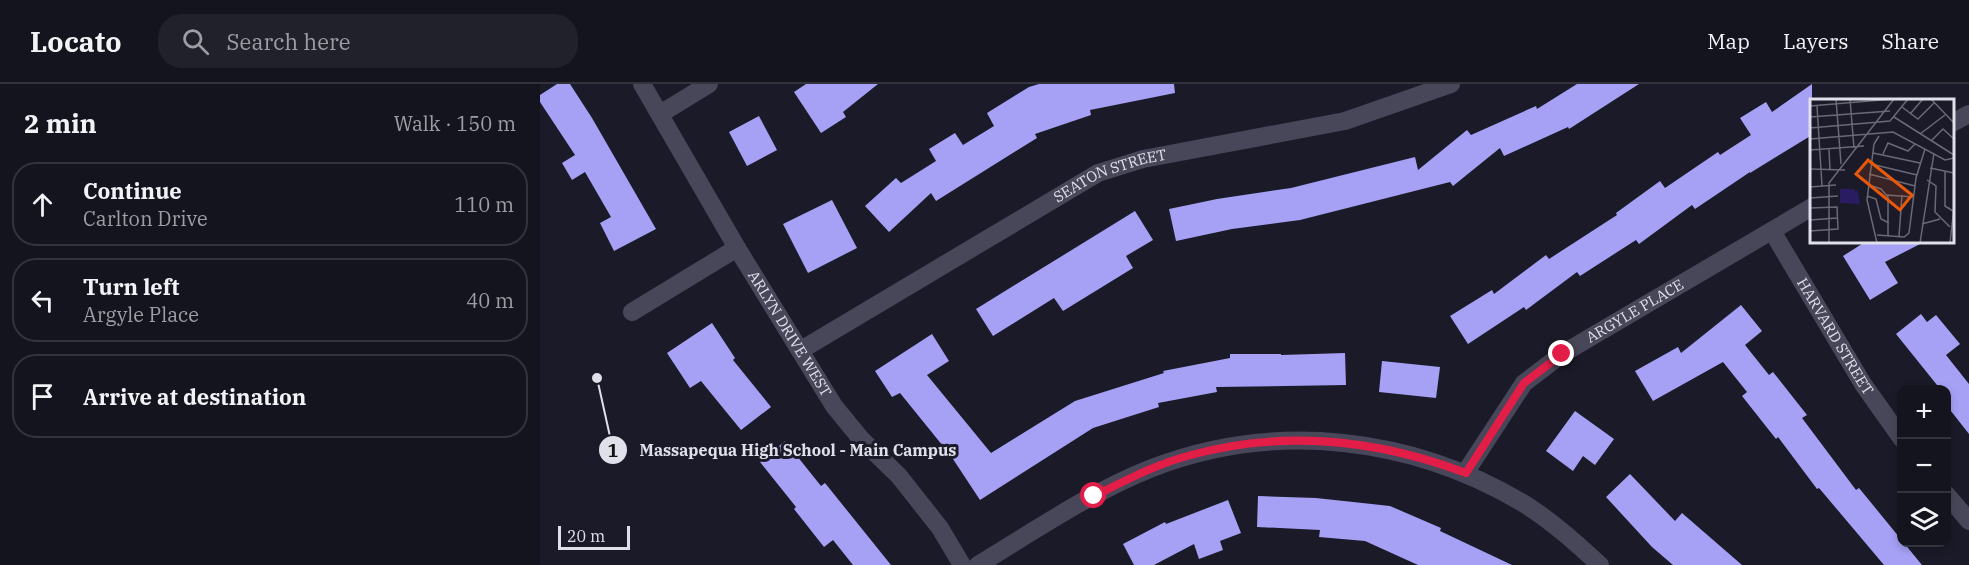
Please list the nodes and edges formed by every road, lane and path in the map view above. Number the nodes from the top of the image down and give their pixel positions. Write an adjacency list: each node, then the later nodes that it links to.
1 (642, 84): 4 (street, ARLYN DRIVE WEST)
2 (709, 84): 4 (street)
3 (1451, 84): 11 (street, SEATON STREET)
4 (660, 114): 9 (street, ARLYN DRIVE WEST)
5 (1969, 114): 6 (street)
6 (1954, 122)
7 (1810, 208): 8 (street, ARGYLE PLACE)
8 (1772, 231): 12 (street, HARVARD STREET); 13 (street, ARGYLE PLACE)
9 (737, 248): 10 (street); 11 (street, ARLYN DRIVE WEST)
10 (632, 312)
11 (801, 350): 16 (street, ARLYN DRIVE WEST)
12 (1897, 432)
13 (1466, 473): 17 (street); 18 (street)
14 (1951, 499): 15 (street)
15 (1969, 521)
16 (962, 565)
17 (978, 565)
18 (1600, 565)

